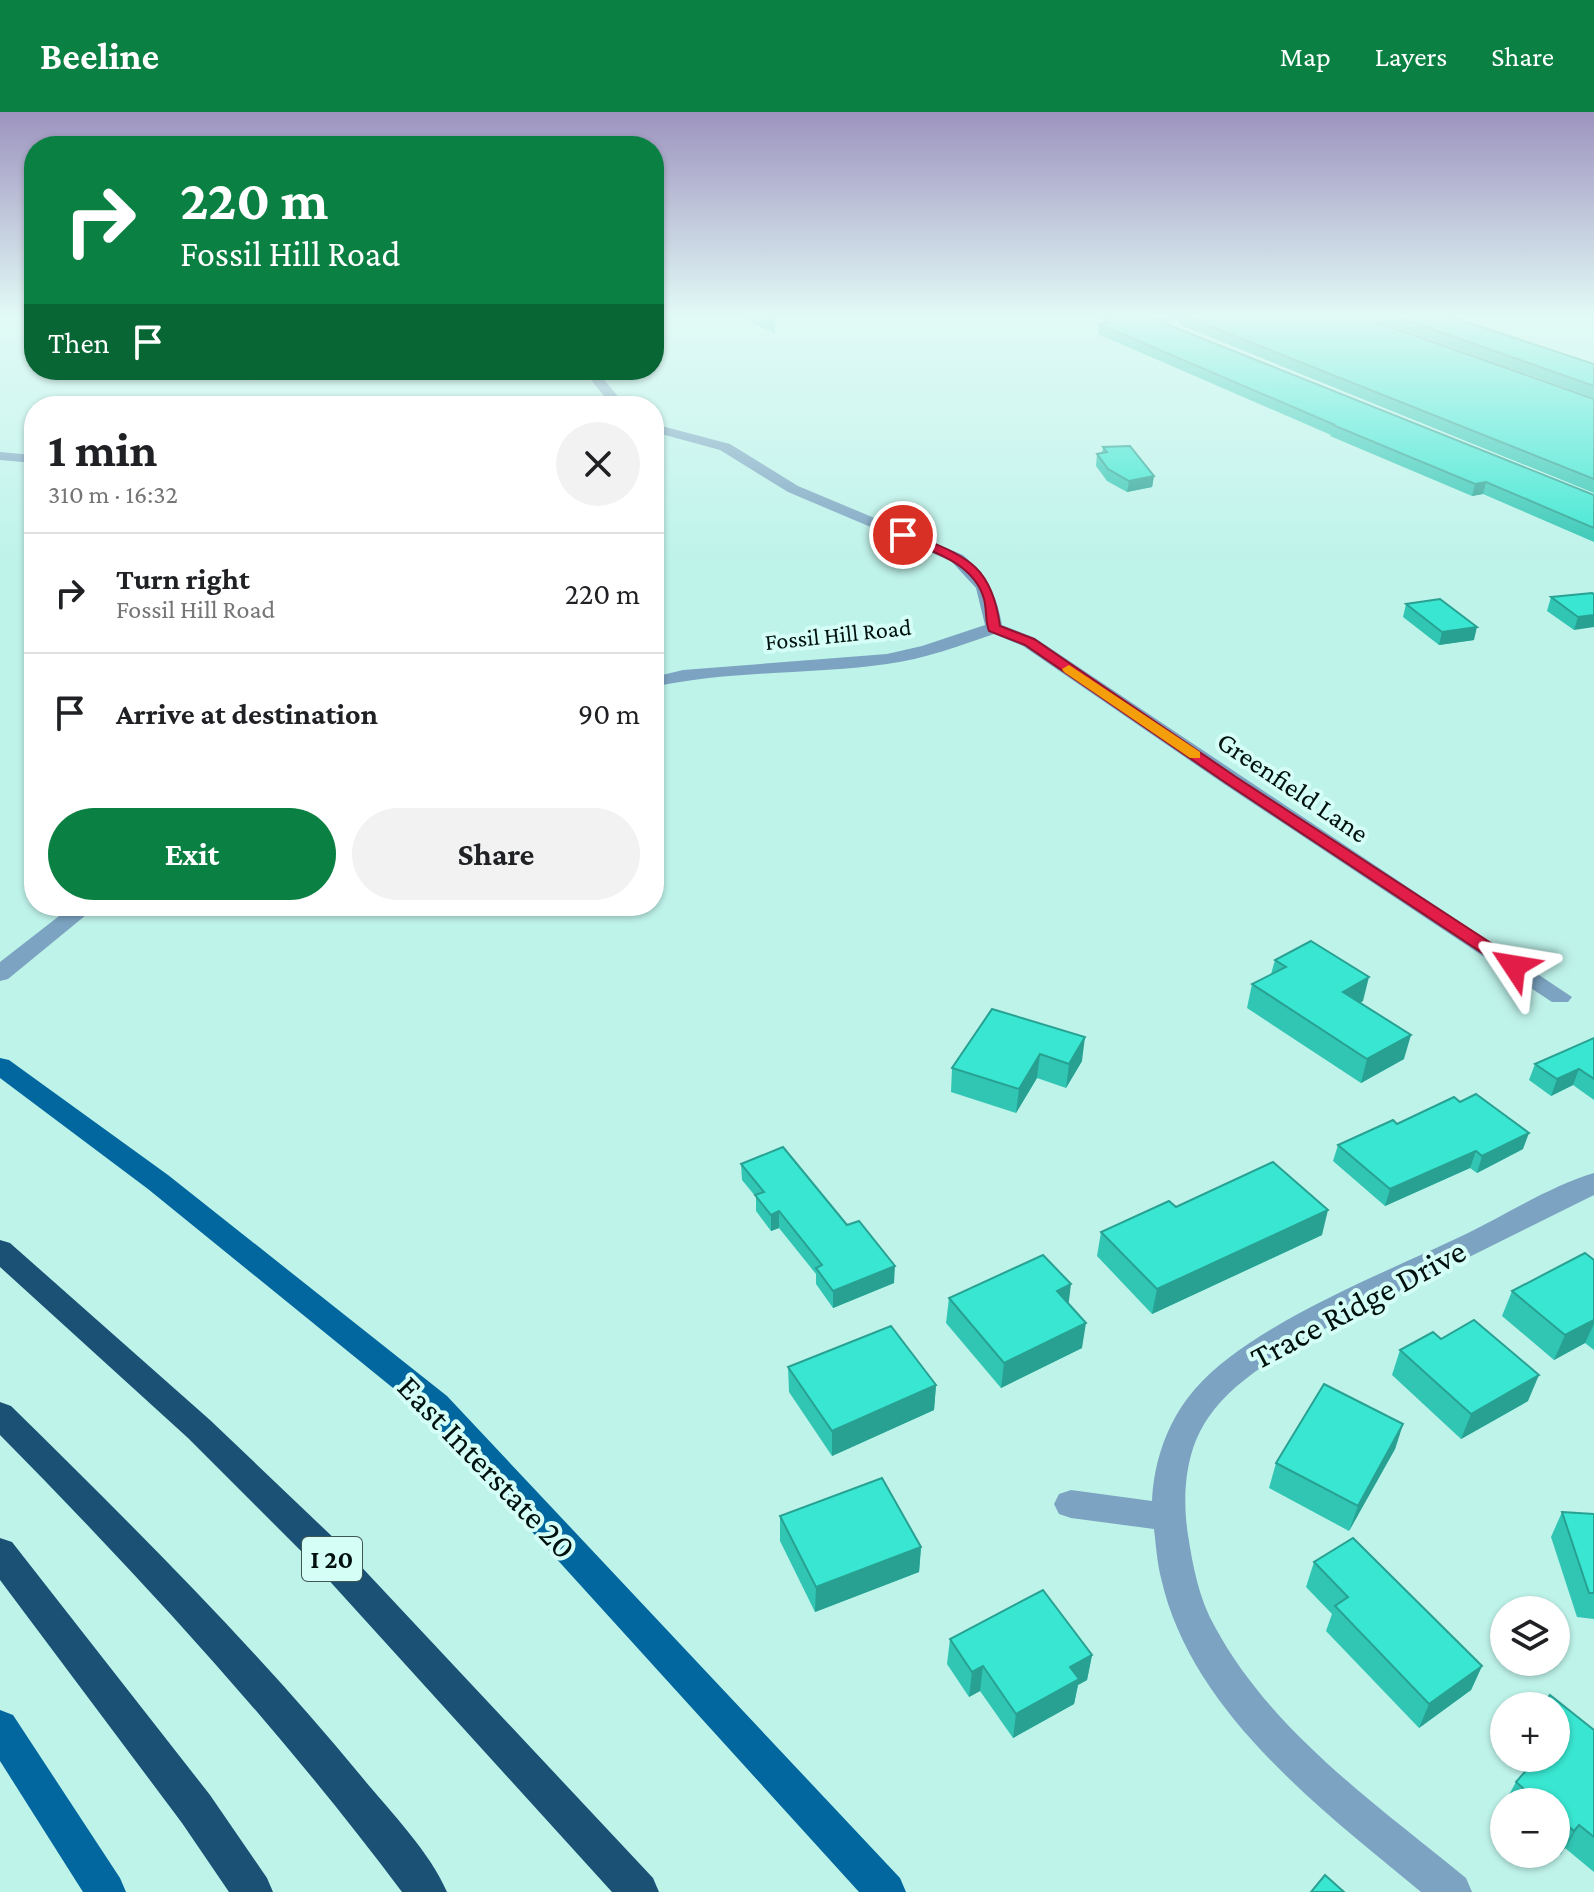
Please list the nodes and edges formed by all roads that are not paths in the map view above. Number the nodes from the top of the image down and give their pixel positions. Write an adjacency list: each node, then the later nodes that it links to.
1 (664, 431): 4 (street)
2 (0, 456): 3 (street)
3 (24, 458)
4 (994, 628): 5 (street, Fossil Hill Road); 8 (street, Greenfield Lane)
5 (664, 680)
6 (74, 916): 7 (street)
7 (0, 974)
8 (1560, 997)
9 (0, 1066): 21 (main road, East Interstate 20)
10 (1594, 1183): 14 (street, Trace Ridge Drive)
11 (0, 1250): 20 (highway, I 20)
12 (0, 1415): 19 (highway)
13 (1071, 1504): 14 (street)
14 (1168, 1517): 22 (street, Trace Ridge Drive)
15 (0, 1553): 18 (highway)
16 (0, 1728): 17 (main road)
17 (106, 1892)
18 (253, 1892)
19 (427, 1892)
20 (639, 1892)
21 (886, 1892)
22 (1452, 1892)

